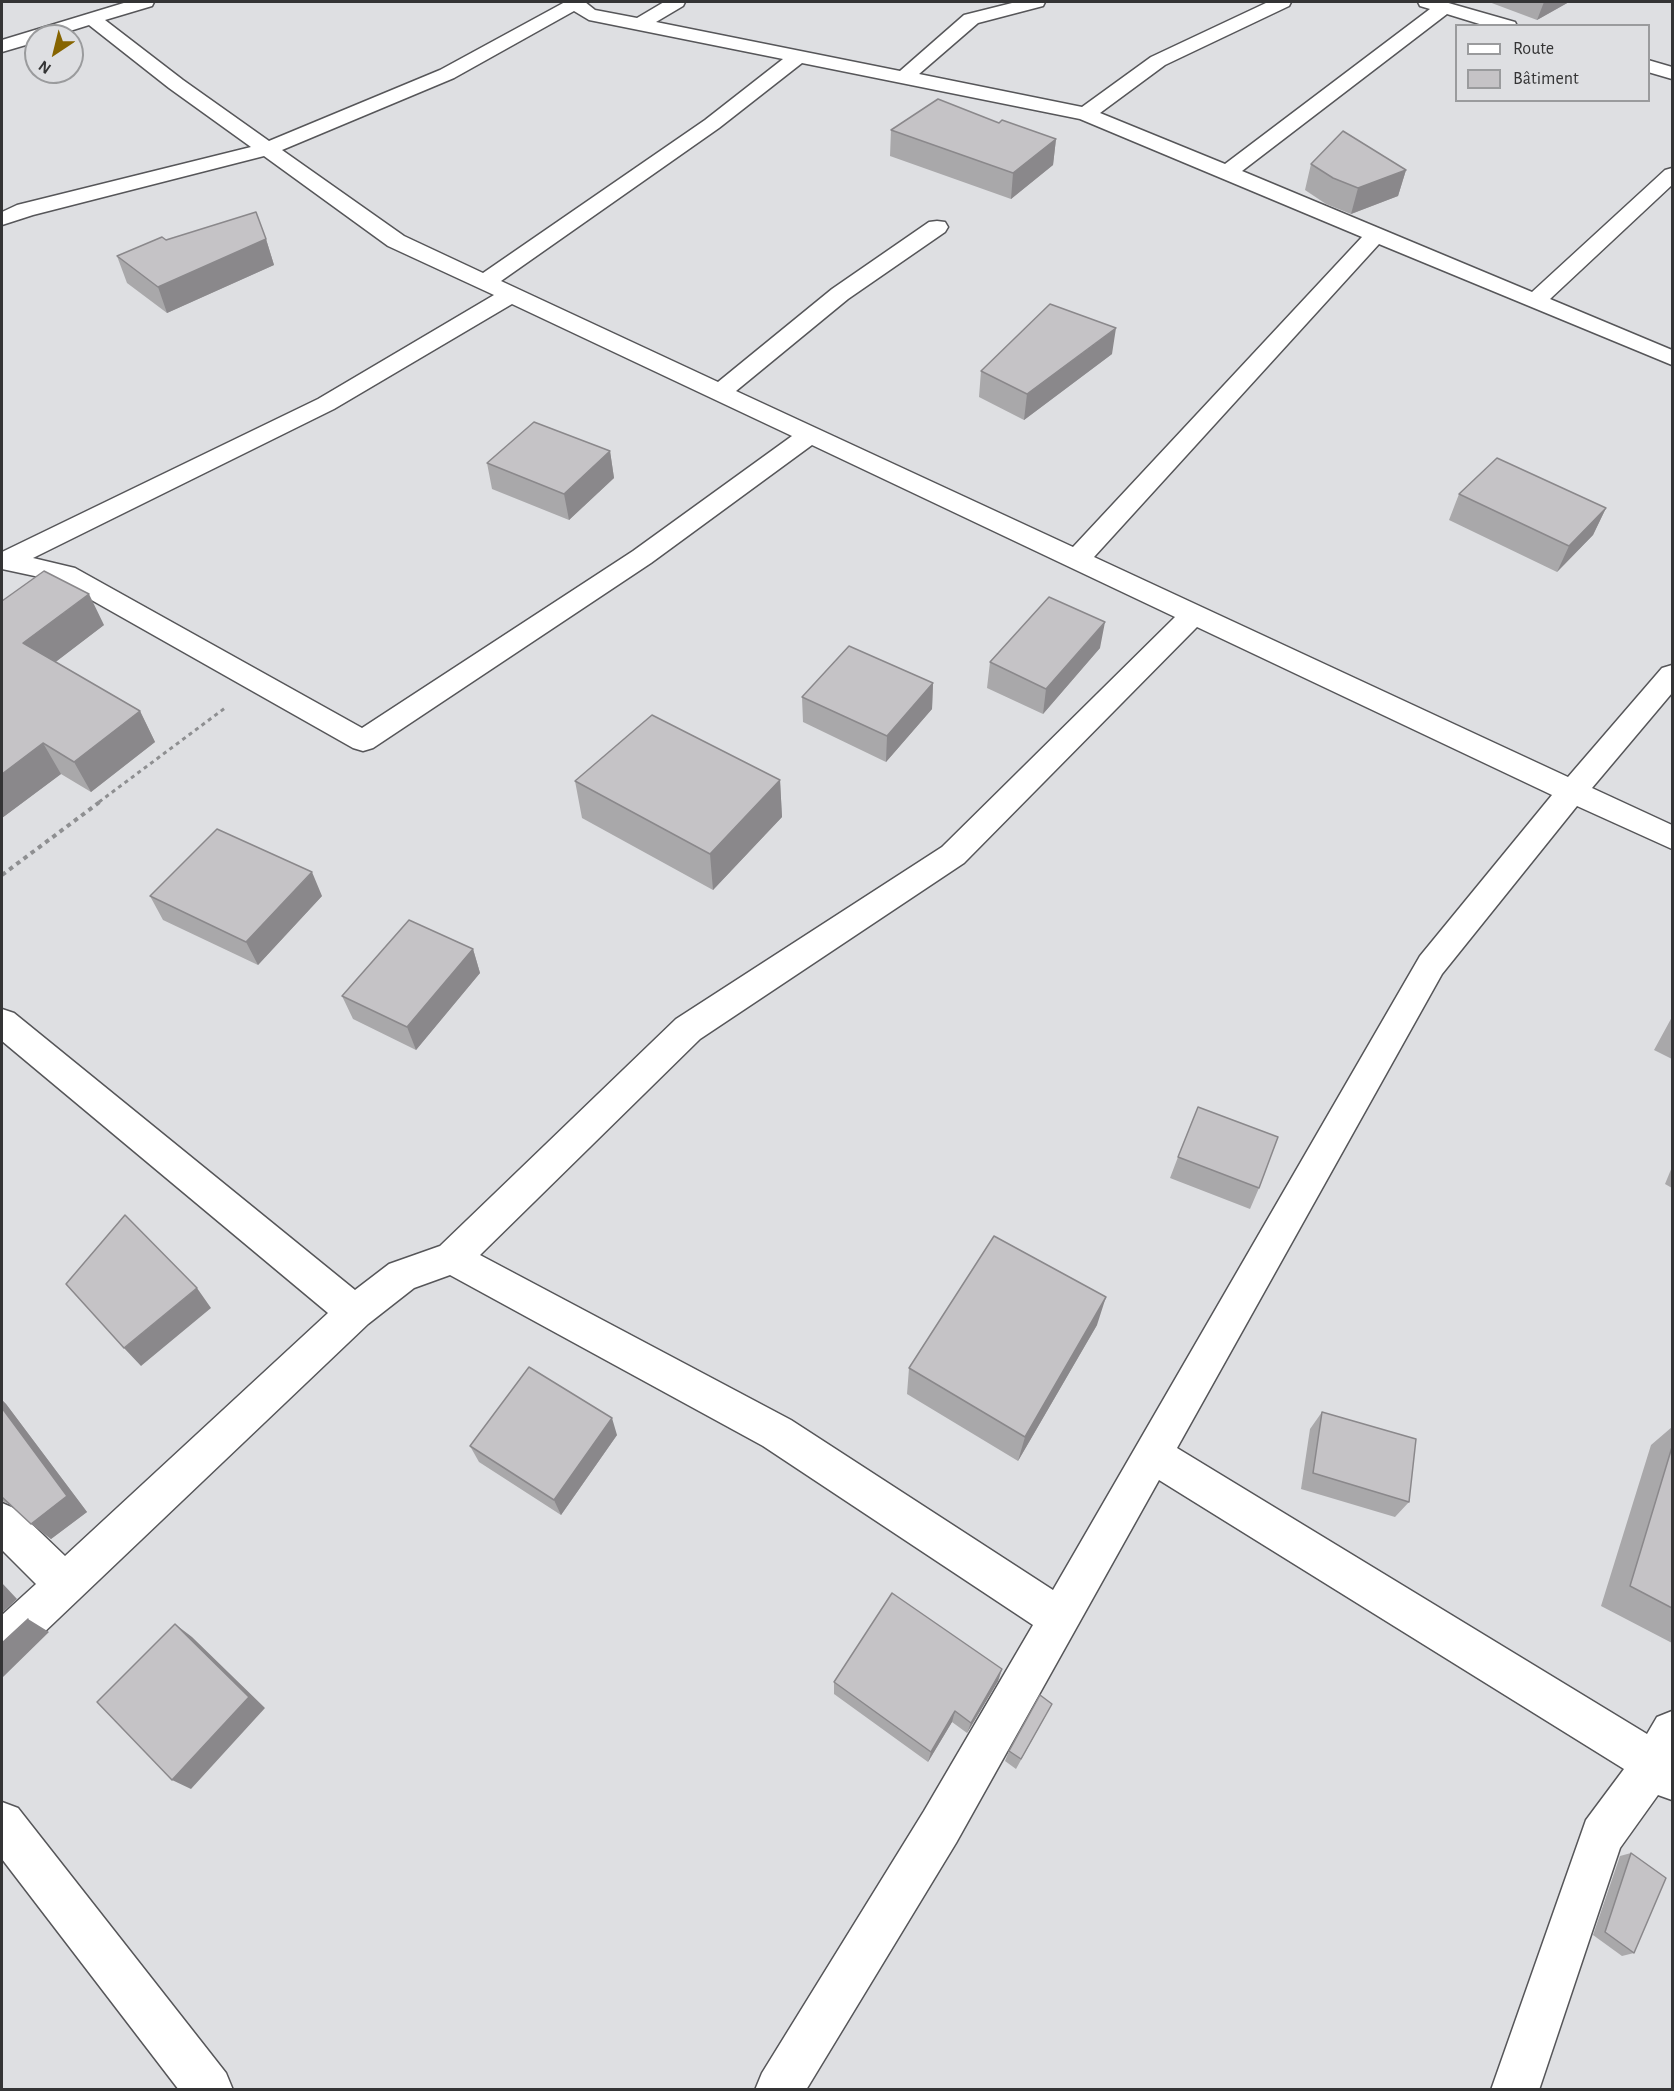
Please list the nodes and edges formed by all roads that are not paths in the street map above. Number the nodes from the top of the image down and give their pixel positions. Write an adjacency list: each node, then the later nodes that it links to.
1 (145, 2): 7 (street)
2 (575, 2): 8 (street); 17 (street)
3 (676, 2): 8 (street)
4 (1036, 2): 15 (street)
5 (1282, 2): 16 (street)
6 (1435, 4): 9 (street); 18 (street)
7 (91, 18): 11 (street); 17 (street)
8 (640, 24): 12 (street)
9 (1501, 24)
10 (2, 27): 11 (street)
11 (9, 43)
12 (799, 56): 15 (street); 23 (street)
13 (1650, 67): 14 (street)
14 (1672, 73)
15 (904, 78): 16 (street)
16 (1086, 114): 18 (street)
17 (267, 149): 20 (street); 23 (street)
18 (1227, 173): 22 (street)
19 (1672, 174): 25 (street)
20 (2, 219)
21 (937, 227): 27 (street)
22 (1376, 234): 25 (street); 30 (street)
23 (485, 282): 24 (street)
24 (511, 295): 27 (street); 29 (street)
25 (1536, 300): 26 (street)
26 (1672, 357)
27 (720, 392): 28 (street)
28 (810, 435): 29 (street); 30 (street)
29 (3, 560)
30 (1077, 560): 31 (street)
31 (1194, 614): 33 (street); 36 (street)
32 (1672, 675): 33 (street)
33 (1572, 791): 34 (street); 38 (street)
34 (1672, 838)
35 (2, 1022): 37 (street)
36 (452, 1258): 37 (street); 41 (street)
37 (355, 1312): 40 (street)
38 (1153, 1455): 41 (street); 43 (street)
39 (2, 1523): 40 (street)
40 (64, 1583): 42 (street)
41 (1059, 1618): 46 (street)
42 (2, 1643)
43 (1667, 1758): 47 (street)
44 (2, 1824): 45 (street)
45 (209, 2090)
46 (779, 2090)
47 (1515, 2090)

